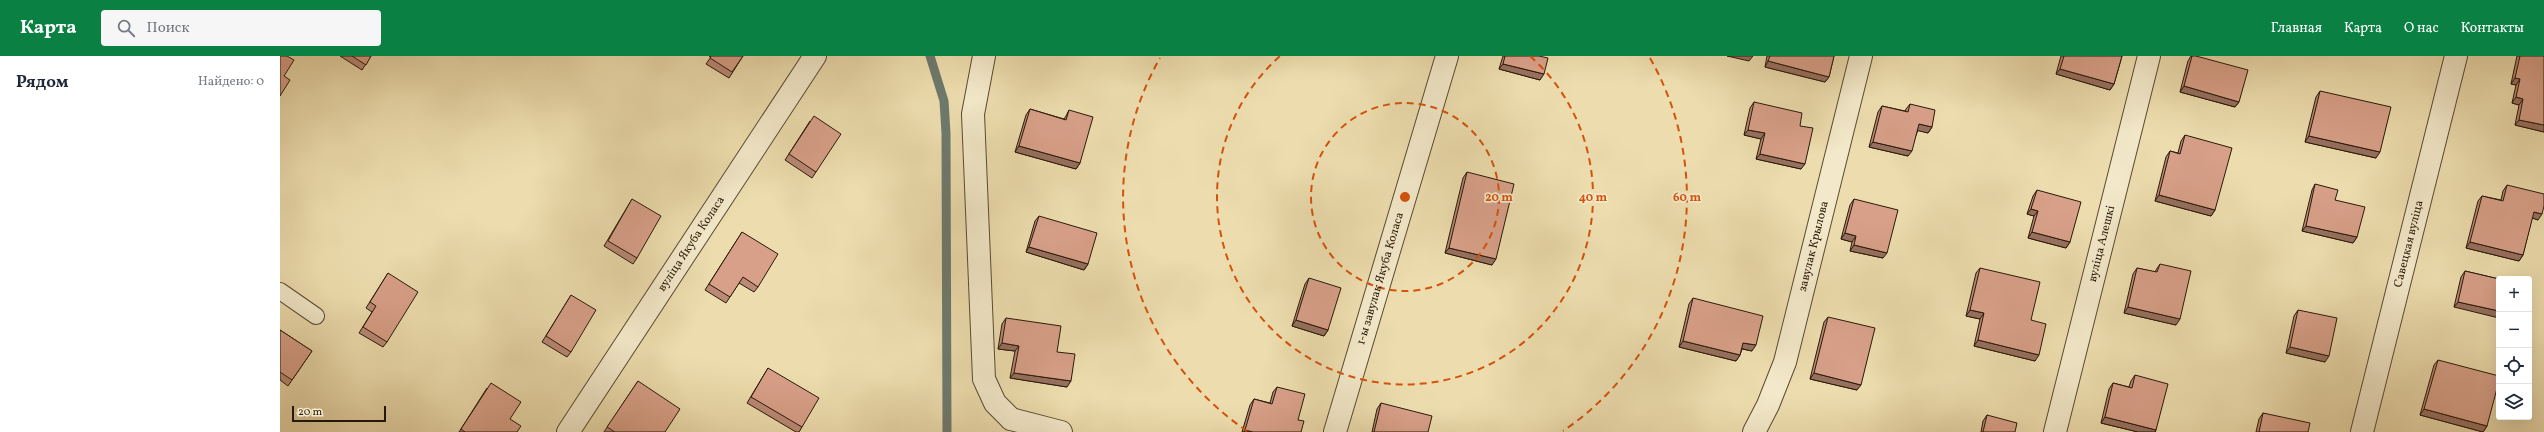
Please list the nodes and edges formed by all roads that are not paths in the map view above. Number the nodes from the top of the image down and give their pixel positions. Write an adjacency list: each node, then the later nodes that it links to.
1 (815, 56): 10 (street, вуліца Якуба Коласа)
2 (984, 56): 9 (street)
3 (1447, 56): 12 (street, 1-ы завулак Якуба Коласа)
4 (1861, 56): 13 (street, завулак Крылова)
5 (2149, 56): 14 (street, вуліца Алешкі)
6 (2456, 56): 15 (street, Савецкая вуліца)
7 (280, 291): 8 (lane)
8 (316, 316)
9 (1009, 425): 11 (street)
10 (568, 432)
11 (1061, 432)
12 (1334, 432)
13 (1754, 432)
14 (2055, 432)
15 (2362, 432)

